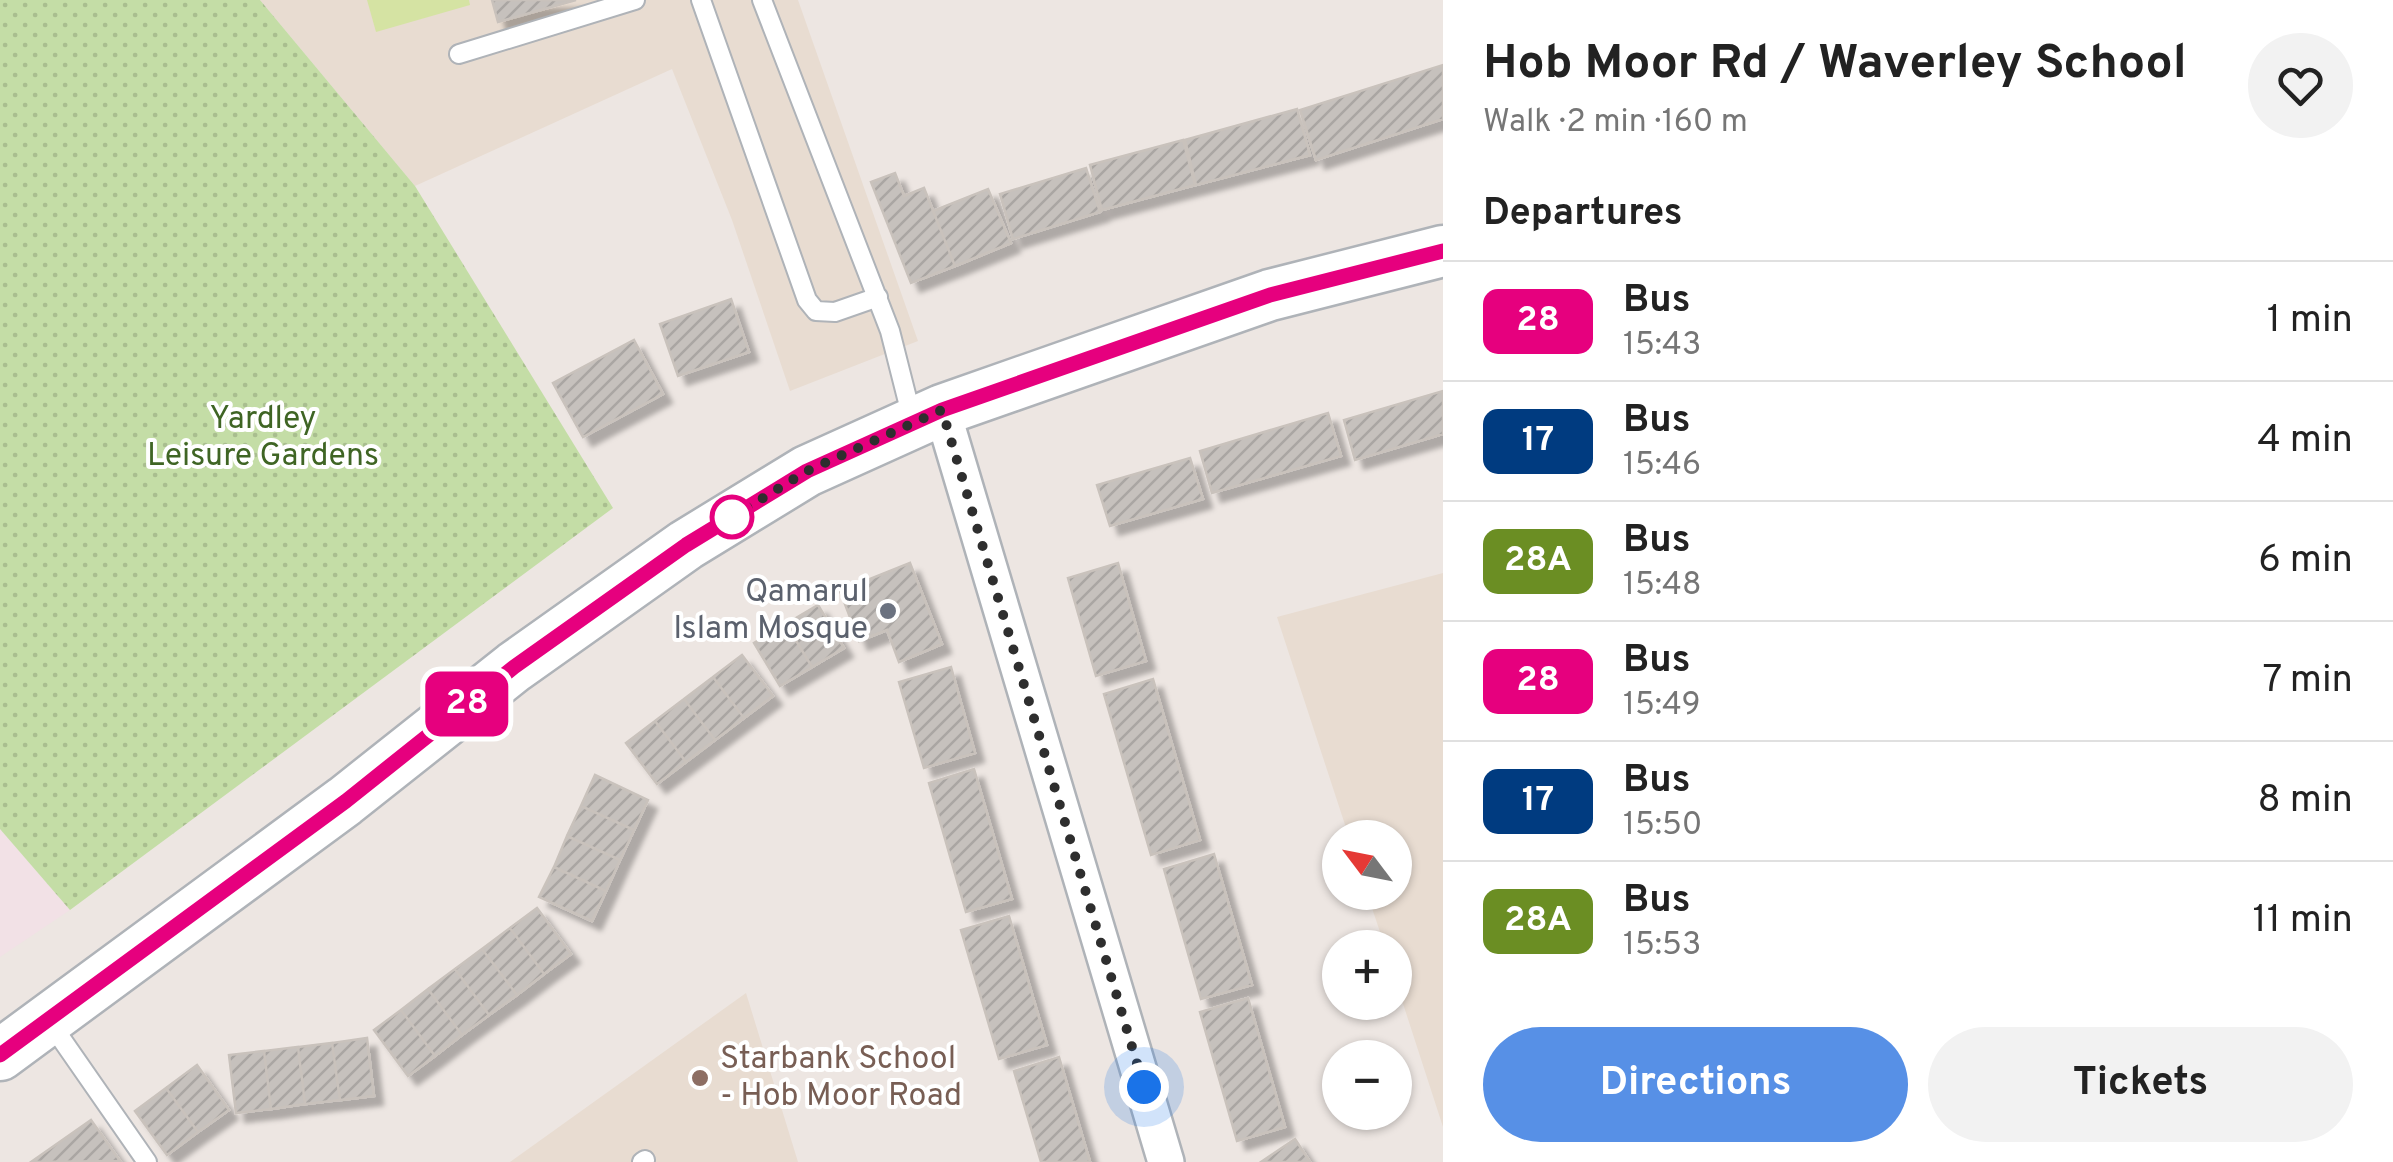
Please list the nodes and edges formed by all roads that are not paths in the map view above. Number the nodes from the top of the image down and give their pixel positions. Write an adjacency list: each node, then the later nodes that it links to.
1 (636, 0): 4 (lane)
2 (701, 0): 6 (lane)
3 (762, 0): 6 (lane)
4 (459, 54)
5 (1443, 251): 7 (street)
6 (878, 298): 7 (lane)
7 (927, 416): 8 (street); 11 (street)
8 (49, 1020): 9 (street); 10 (lane)
9 (0, 1056)
10 (147, 1162)
11 (1166, 1162)

